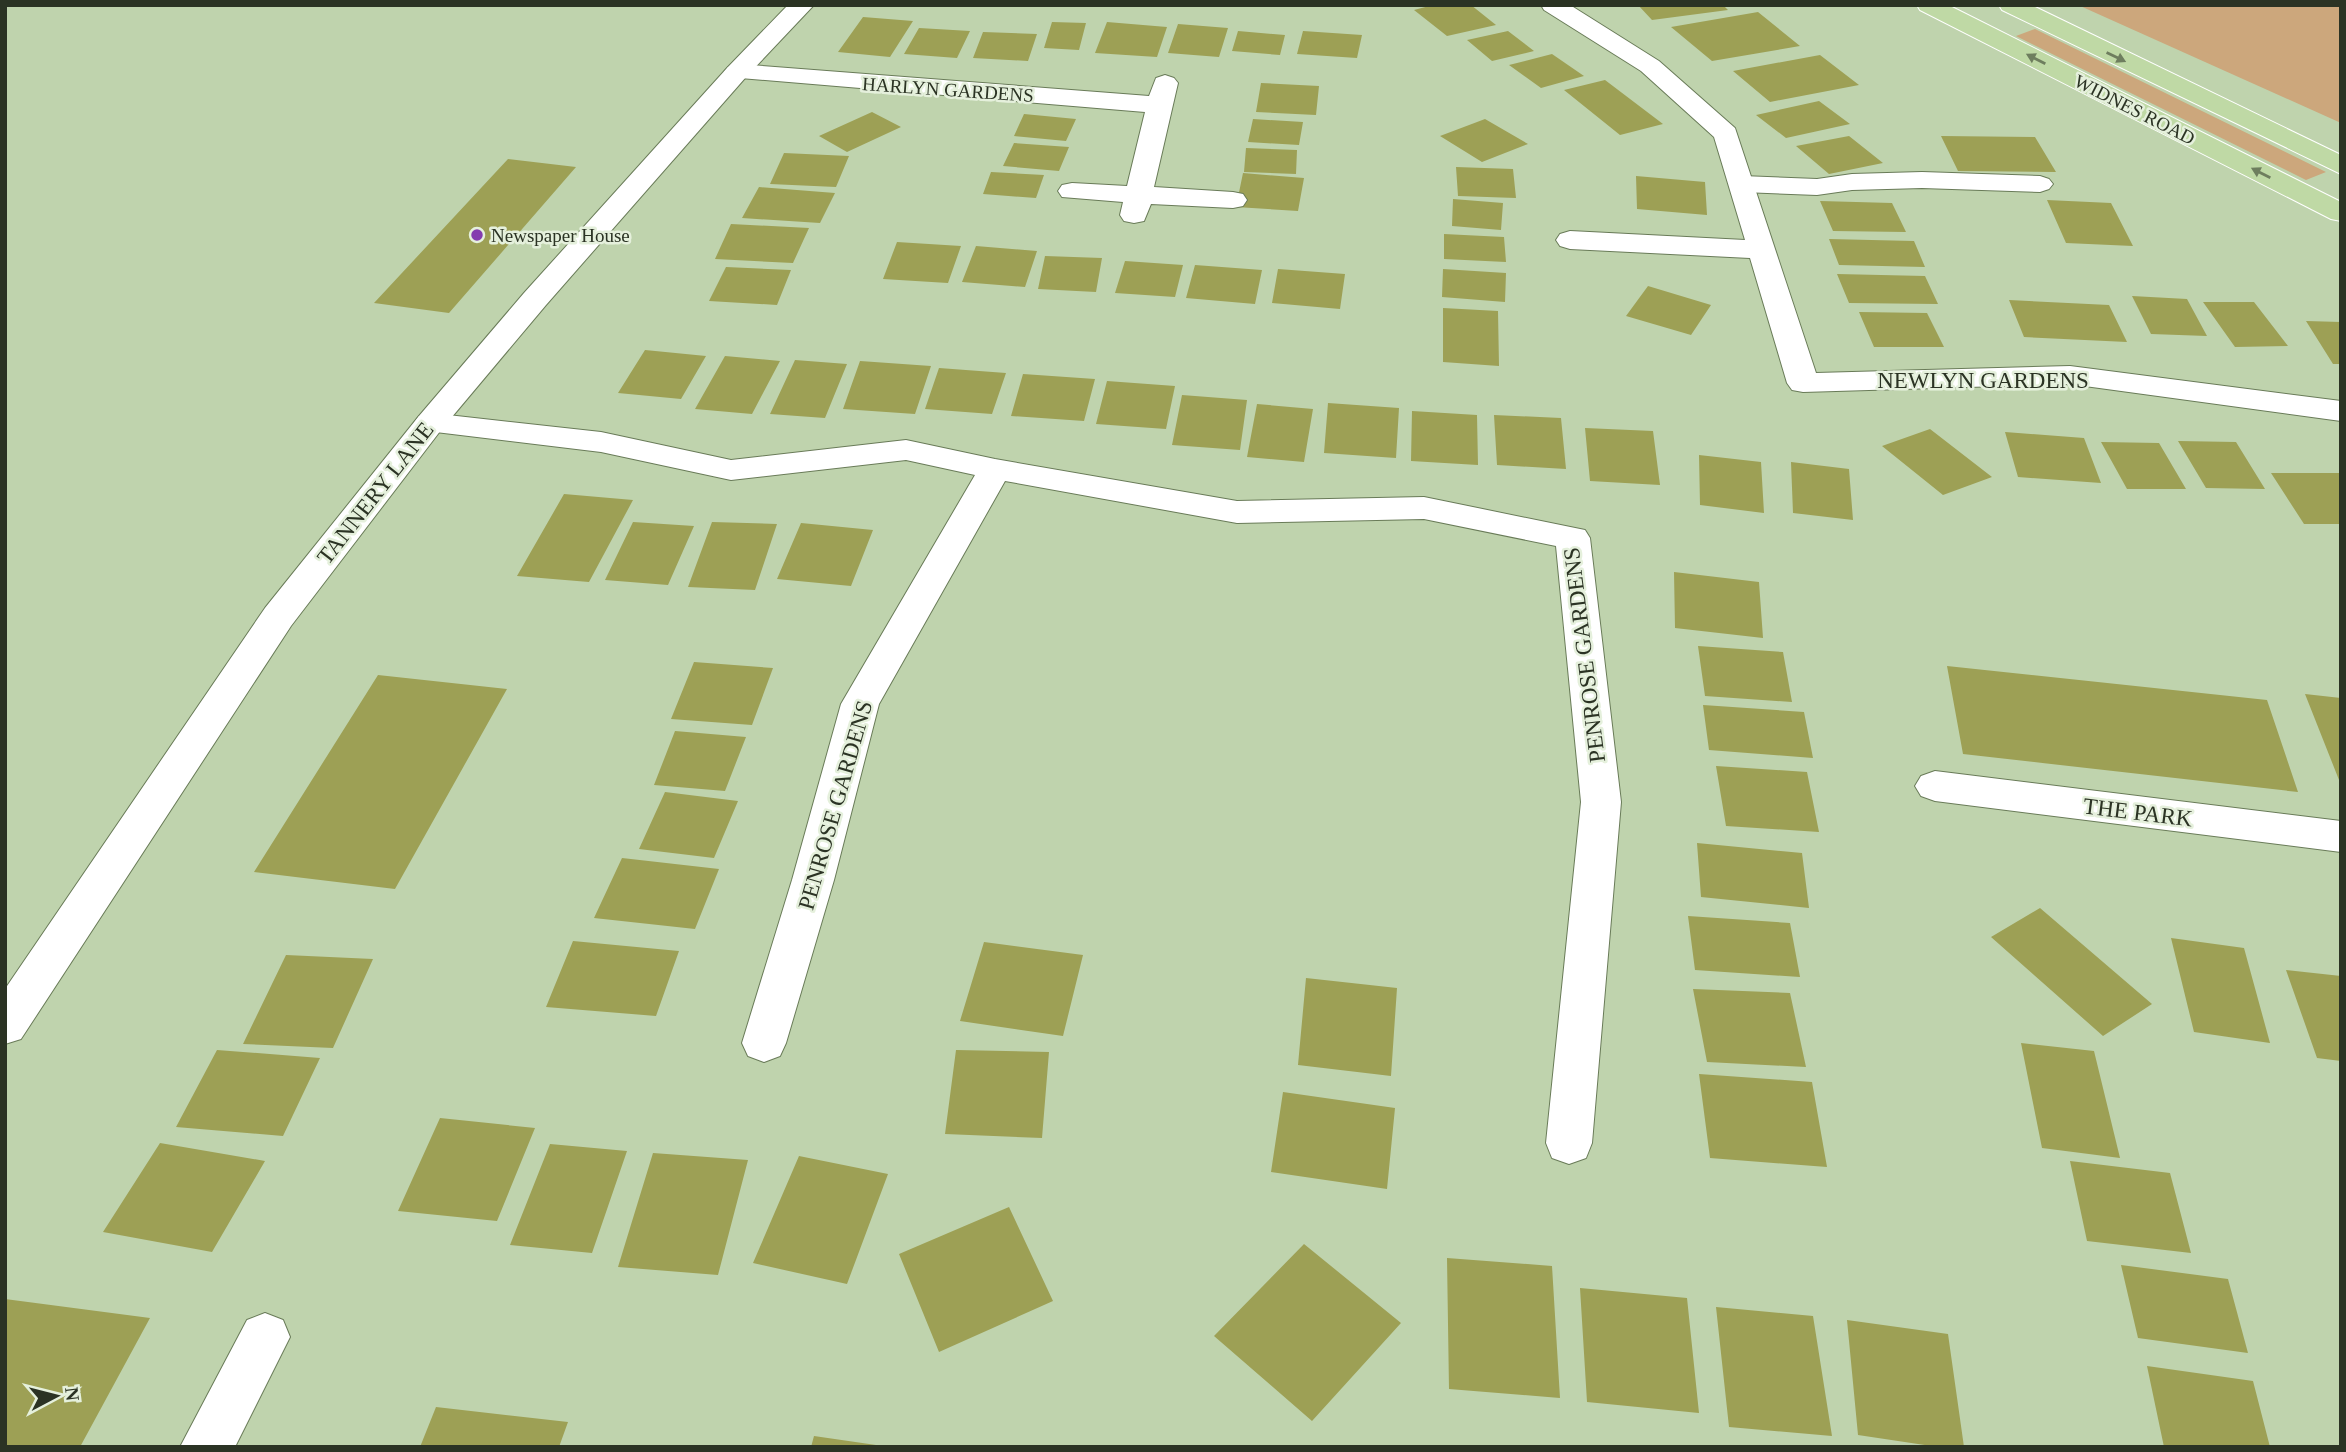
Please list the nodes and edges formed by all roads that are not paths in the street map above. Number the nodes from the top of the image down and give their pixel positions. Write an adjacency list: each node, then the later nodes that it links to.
1 (802, 5): 5 (street, TANNERY LANE)
2 (1553, 5): 7 (street, NEWLYN GARDENS)
3 (1929, 5): 12 (main road, WIDNES ROAD, one-way to 3)
4 (2011, 5): 6 (main road, WIDNES ROAD, one-way to 6)
5 (737, 72): 11 (street, HARLYN GARDENS); 16 (street, TANNERY LANE)
6 (2341, 166)
7 (1742, 184): 8 (lane); 14 (street, NEWLYN GARDENS)
8 (2040, 184)
9 (1072, 191): 11 (street)
10 (1233, 200): 11 (street)
11 (1137, 204)
12 (2341, 213)
13 (1570, 240): 14 (street)
14 (1763, 250): 15 (street, NEWLYN GARDENS)
15 (2341, 411)
16 (430, 423): 17 (street, PENROSE GARDENS); 20 (street, TANNERY LANE)
17 (995, 470): 21 (street, PENROSE GARDENS); 22 (street, PENROSE GARDENS)
18 (1935, 786): 19 (street, THE PARK)
19 (2341, 838)
20 (5, 1026)
21 (764, 1044)
22 (1569, 1143)
23 (265, 1337): 24 (street)
24 (206, 1447)

